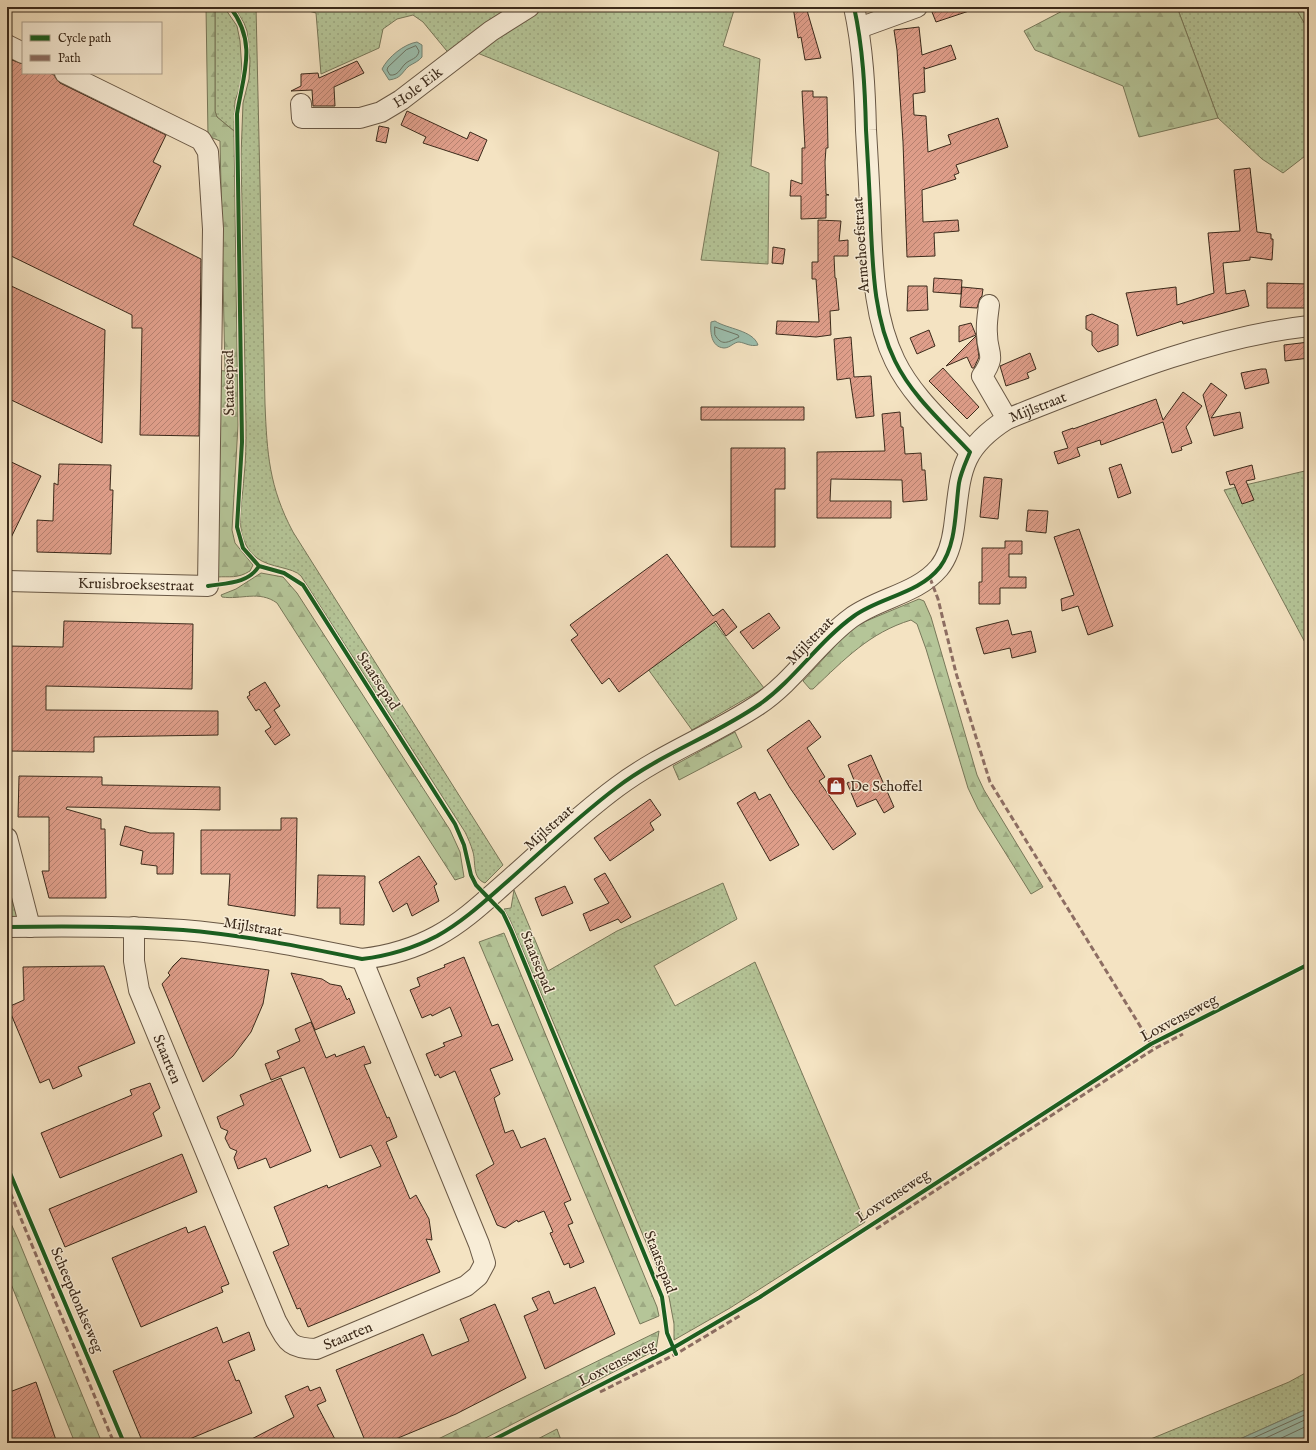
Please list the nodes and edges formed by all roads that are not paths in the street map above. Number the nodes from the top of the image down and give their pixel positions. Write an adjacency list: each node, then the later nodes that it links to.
1 (529, 7): 8 (street, Hole Eik)
2 (854, 7): 4 (street, Armehoefstraat)
3 (917, 7): 4 (street)
4 (859, 28): 12 (street, Armehoefstraat)
5 (7, 45): 6 (street)
6 (22, 52)
7 (67, 74): 13 (street, Kruisbroeksestraat)
8 (301, 104)
9 (989, 305): 11 (street)
10 (1309, 326): 11 (street, Mijlstraat)
11 (1007, 419): 12 (street, Mijlstraat)
12 (970, 452): 18 (street, Mijlstraat)
13 (7, 581)
14 (7, 838): 16 (street)
15 (7, 927): 16 (street, Mijlstraat)
16 (30, 927): 17 (street, Mijlstraat)
17 (134, 927): 18 (street, Mijlstraat); 18 (street, Staarten)
18 (362, 960)

